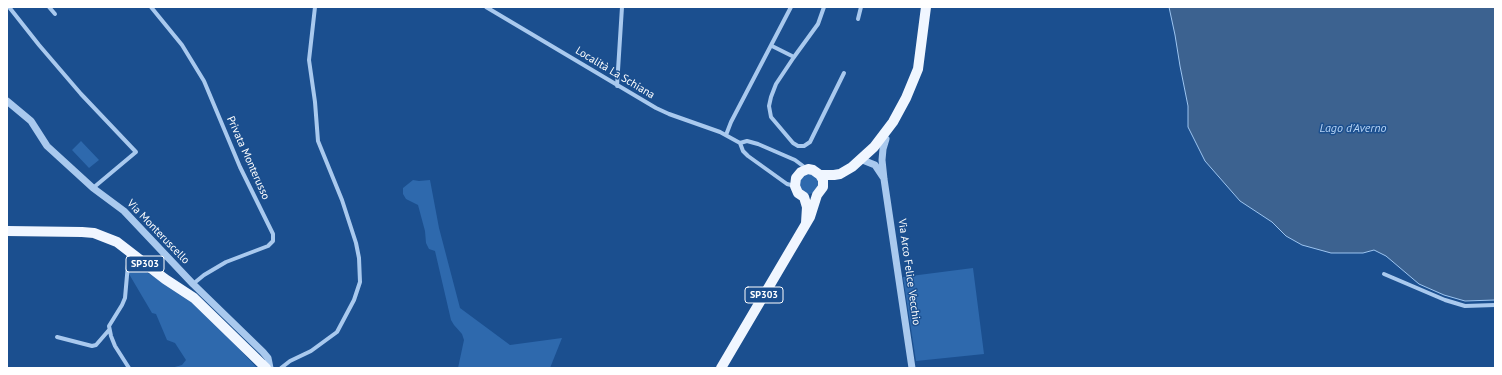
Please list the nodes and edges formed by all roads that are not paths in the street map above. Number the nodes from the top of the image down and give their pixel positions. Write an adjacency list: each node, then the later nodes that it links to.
1 (9, 7): 27 (street)
2 (50, 7): 11 (street)
3 (151, 7): 34 (street, Privata Monterusso)
4 (315, 7): 42 (street)
5 (486, 7): 16 (street, Località La Schiana)
6 (622, 7): 16 (street)
7 (791, 7): 13 (street)
8 (824, 7): 14 (street)
9 (861, 7): 12 (street)
10 (926, 7): 18 (main road)
11 (55, 14)
12 (858, 19)
13 (772, 46): 14 (street); 19 (street)
14 (794, 57): 15 (street)
15 (844, 73)
16 (617, 86): 19 (street, Località La Schiana)
17 (7, 101): 27 (street, Via Monteruscello)
18 (893, 122): 21 (main road); 21 (main road)
19 (726, 135): 20 (street, Località La Schiana)
20 (740, 143): 23 (street, Località La Schiana); 26 (street, Località La Schiana)
21 (875, 153): 22 (main road); 24 (main road); 25 (street, Via Arco Felice Vecchio)
22 (865, 162): 25 (street); 28 (main road)
23 (808, 169): 24 (main road); 26 (main road)
24 (820, 175): 28 (main road)
25 (884, 179): 44 (street, Via Arco Felice Vecchio)
26 (795, 186): 29 (main road)
27 (93, 188): 34 (street, Via Monteruscello)
28 (824, 188): 29 (main road); 30 (main road)
29 (804, 197): 30 (main road)
30 (806, 223): 43 (main road, SP303)
31 (7, 231): 32 (main road, SP303)
32 (130, 251): 36 (street); 38 (main road, SP303)
33 (1384, 274): 35 (street)
34 (193, 284): 38 (street, Via Monteruscello)
35 (1495, 305)
36 (109, 330): 37 (street); 39 (street)
37 (57, 337)
38 (259, 356): 40 (main road, SP303); 41 (street, Via Monteruscello)
39 (129, 368)
40 (266, 368)
41 (270, 368)
42 (281, 368)
43 (721, 368)
44 (912, 368)

